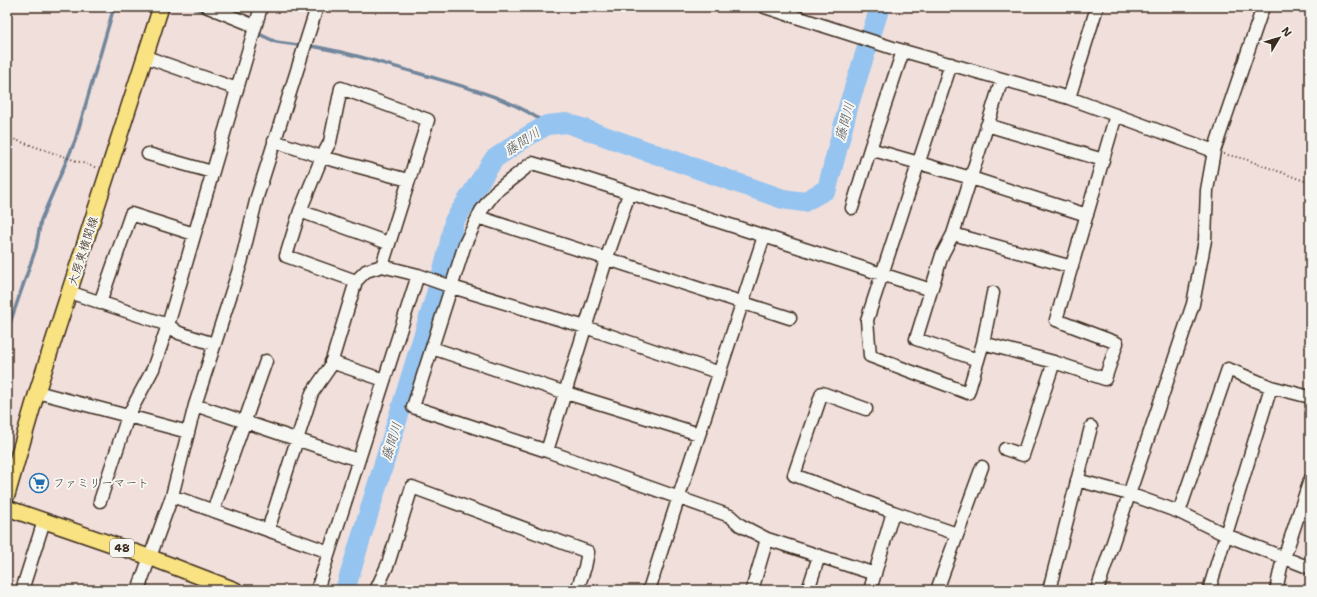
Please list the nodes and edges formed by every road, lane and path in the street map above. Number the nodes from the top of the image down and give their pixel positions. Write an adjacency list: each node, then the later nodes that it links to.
1 (161, 7): 10 (main road, 大房東横関線)
2 (208, 7): 8 (street)
3 (261, 7): 8 (street)
4 (317, 7): 18 (street)
5 (766, 7): 9 (street)
6 (1097, 7): 14 (street)
7 (1262, 7): 20 (street)
8 (255, 26): 13 (street)
9 (898, 49): 11 (street); 19 (street)
10 (146, 56): 13 (street); 25 (main road, 大房東横関線)
11 (951, 64): 12 (street); 24 (street)
12 (1002, 79): 14 (street); 16 (street)
13 (237, 89): 26 (street)
14 (1069, 98): 15 (street)
15 (1116, 115): 20 (street); 23 (street)
16 (987, 125): 23 (street); 27 (street)
17 (7, 137): 25 (path)
18 (274, 142): 22 (street); 55 (street)
19 (870, 149): 24 (street); 31 (street)
20 (1214, 151): 29 (path); 81 (street)
21 (148, 154): 26 (street)
22 (322, 157): 28 (street); 28 (street); 32 (street)
23 (1103, 160): 33 (street)
24 (920, 163): 27 (street); 43 (street)
25 (109, 172): 47 (main road, 大房東横関線)
26 (212, 172): 35 (street)
27 (971, 178): 33 (street); 36 (street)
28 (408, 180): 38 (street)
29 (1310, 183)
30 (629, 194): 34 (street); 37 (street); 39 (street)
31 (852, 208)
32 (300, 211): 38 (street); 44 (street)
33 (1087, 215): 41 (street)
34 (478, 217): 39 (street); 45 (street)
35 (194, 234): 49 (street); 52 (street)
36 (954, 234): 41 (street); 46 (street)
37 (764, 236): 43 (street); 50 (street)
38 (388, 243): 40 (street)
39 (607, 257): 50 (street); 53 (street)
40 (382, 266): 42 (street); 44 (street)
41 (1072, 267): 60 (street)
42 (418, 275): 45 (street); 62 (street)
43 (882, 275): 46 (street); 57 (street)
44 (356, 281): 59 (street)
45 (452, 287): 53 (street); 56 (street)
46 (931, 290): 57 (street)
47 (69, 292): 49 (street); 64 (main road, 大房東横関線)
48 (993, 293): 54 (street)
49 (100, 303): 52 (street)
50 (743, 303): 51 (street); 61 (street)
51 (790, 318)
52 (168, 325): 55 (street); 69 (street)
53 (586, 327): 61 (street); 65 (street)
54 (983, 343): 57 (street); 60 (street)
55 (214, 344): 67 (street)
56 (432, 348): 65 (street); 76 (street)
57 (978, 360)
58 (266, 361): 70 (street)
59 (331, 362): 62 (street); 74 (street)
60 (1054, 362): 75 (street)
61 (720, 373): 73 (street)
62 (384, 380): 77 (street)
63 (1272, 387): 66 (street); 89 (street); 93 (street)
64 (37, 392): 69 (street); 82 (main road, 大房東横関線)
65 (566, 393): 73 (street); 76 (street)
66 (1310, 397)
67 (194, 405): 70 (street); 72 (street)
68 (866, 409): 88 (street)
69 (128, 416): 72 (street); 85 (street)
70 (244, 422): 74 (street); 87 (street)
71 (1091, 427): 79 (street)
72 (188, 432): 83 (street)
73 (699, 434): 84 (street)
74 (298, 439): 77 (street); 91 (street)
75 (1005, 450)
76 (547, 451): 84 (street)
77 (358, 460): 95 (street)
78 (982, 467): 92 (street)
79 (1077, 480): 81 (street); 112 (street)
80 (1310, 480): 98 (street)
81 (1129, 494): 89 (street); 113 (street)
82 (7, 495)
83 (172, 496): 87 (street); 97 (street)
84 (678, 497): 94 (street); 107 (street)
85 (100, 501)
86 (7, 508): 90 (main road, 48)
87 (213, 511): 91 (street)
88 (893, 512): 92 (street); 100 (street)
89 (1179, 512): 93 (street)
90 (44, 521): 97 (main road, 48); 101 (street)
91 (268, 530): 95 (street)
92 (957, 534): 111 (street)
93 (1226, 535): 98 (street); 114 (street)
94 (767, 538): 96 (street); 108 (street)
95 (329, 552): 104 (street)
96 (819, 556): 100 (street); 109 (street)
97 (148, 557): 102 (street); 103 (main road, 48)
98 (1284, 559): 99 (street); 115 (street)
99 (1310, 568)
100 (874, 574): 110 (street)
101 (22, 590)
102 (138, 590)
103 (235, 590)
104 (317, 590)
105 (376, 590): 106 (street)
106 (577, 590)
107 (649, 590)
108 (752, 590)
109 (808, 590)
110 (870, 590)
111 (937, 590)
112 (1049, 590)
113 (1097, 590)
114 (1209, 590)
115 (1276, 590)

